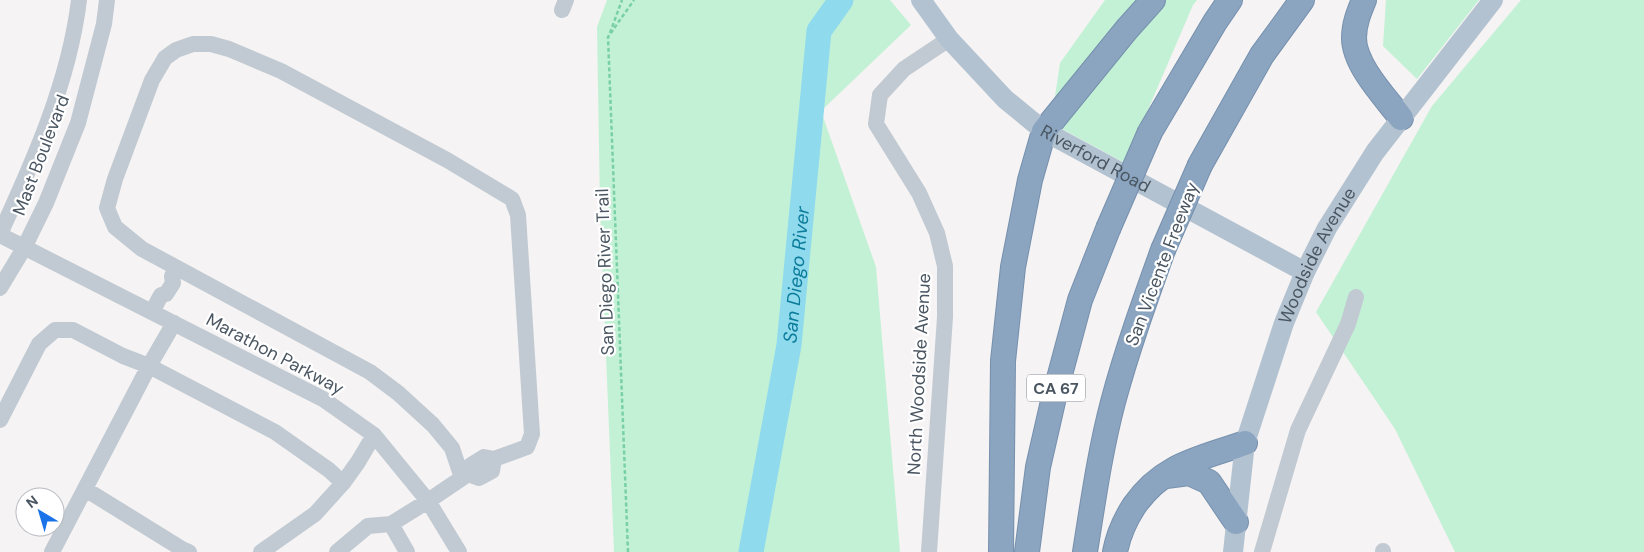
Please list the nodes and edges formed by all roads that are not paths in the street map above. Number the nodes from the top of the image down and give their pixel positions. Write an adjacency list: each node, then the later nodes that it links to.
1 (79, 0): 12 (street, Mast Boulevard)
2 (107, 0): 13 (street, Mast Boulevard)
3 (1154, 0): 11 (highway)
4 (1230, 0): 39 (highway, CA 67, bridge)
5 (1302, 0): 40 (highway, San Vicente Freeway, bridge)
6 (1364, 0): 10 (highway)
7 (1493, 0): 10 (main road, Woodside Avenue)
8 (925, 6): 9 (main road, Riverford Road)
9 (949, 39): 11 (main road, Riverford Road); 37 (street, North Woodside Avenue)
10 (1401, 118): 15 (main road, Woodside Avenue)
11 (1044, 131): 15 (main road, Riverford Road); 38 (highway)
12 (0, 235): 13 (street, Marathon Parkway)
13 (24, 248): 16 (street, Mast Boulevard); 18 (street, Marathon Parkway)
14 (174, 272): 18 (street); 24 (street); 24 (street)
15 (1305, 272): 23 (main road, Woodside Avenue)
16 (0, 288)
17 (1356, 297): 43 (street)
18 (152, 312): 19 (street, Marathon Parkway)
19 (174, 323): 20 (street); 22 (street, Marathon Parkway)
20 (149, 366): 21 (street); 26 (street); 27 (street)
21 (0, 420)
22 (374, 435): 26 (street); 28 (street, Marathon Parkway)
23 (1245, 443): 25 (highway); 29 (main road, Woodside Avenue)
24 (465, 476): 28 (street)
25 (1162, 476): 29 (highway); 41 (highway)
26 (343, 483): 33 (street)
27 (85, 489): 31 (street); 32 (street)
28 (428, 501): 30 (street); 36 (street, Marathon Parkway)
29 (1236, 522): 42 (main road, Woodside Avenue)
30 (391, 524): 34 (street); 35 (street)
31 (52, 552)
32 (189, 552)
33 (261, 552)
34 (337, 552)
35 (407, 552)
36 (459, 552)
37 (929, 552)
38 (1002, 552)
39 (1027, 552)
40 (1085, 552)
41 (1115, 552)
42 (1233, 552)
43 (1262, 552)

